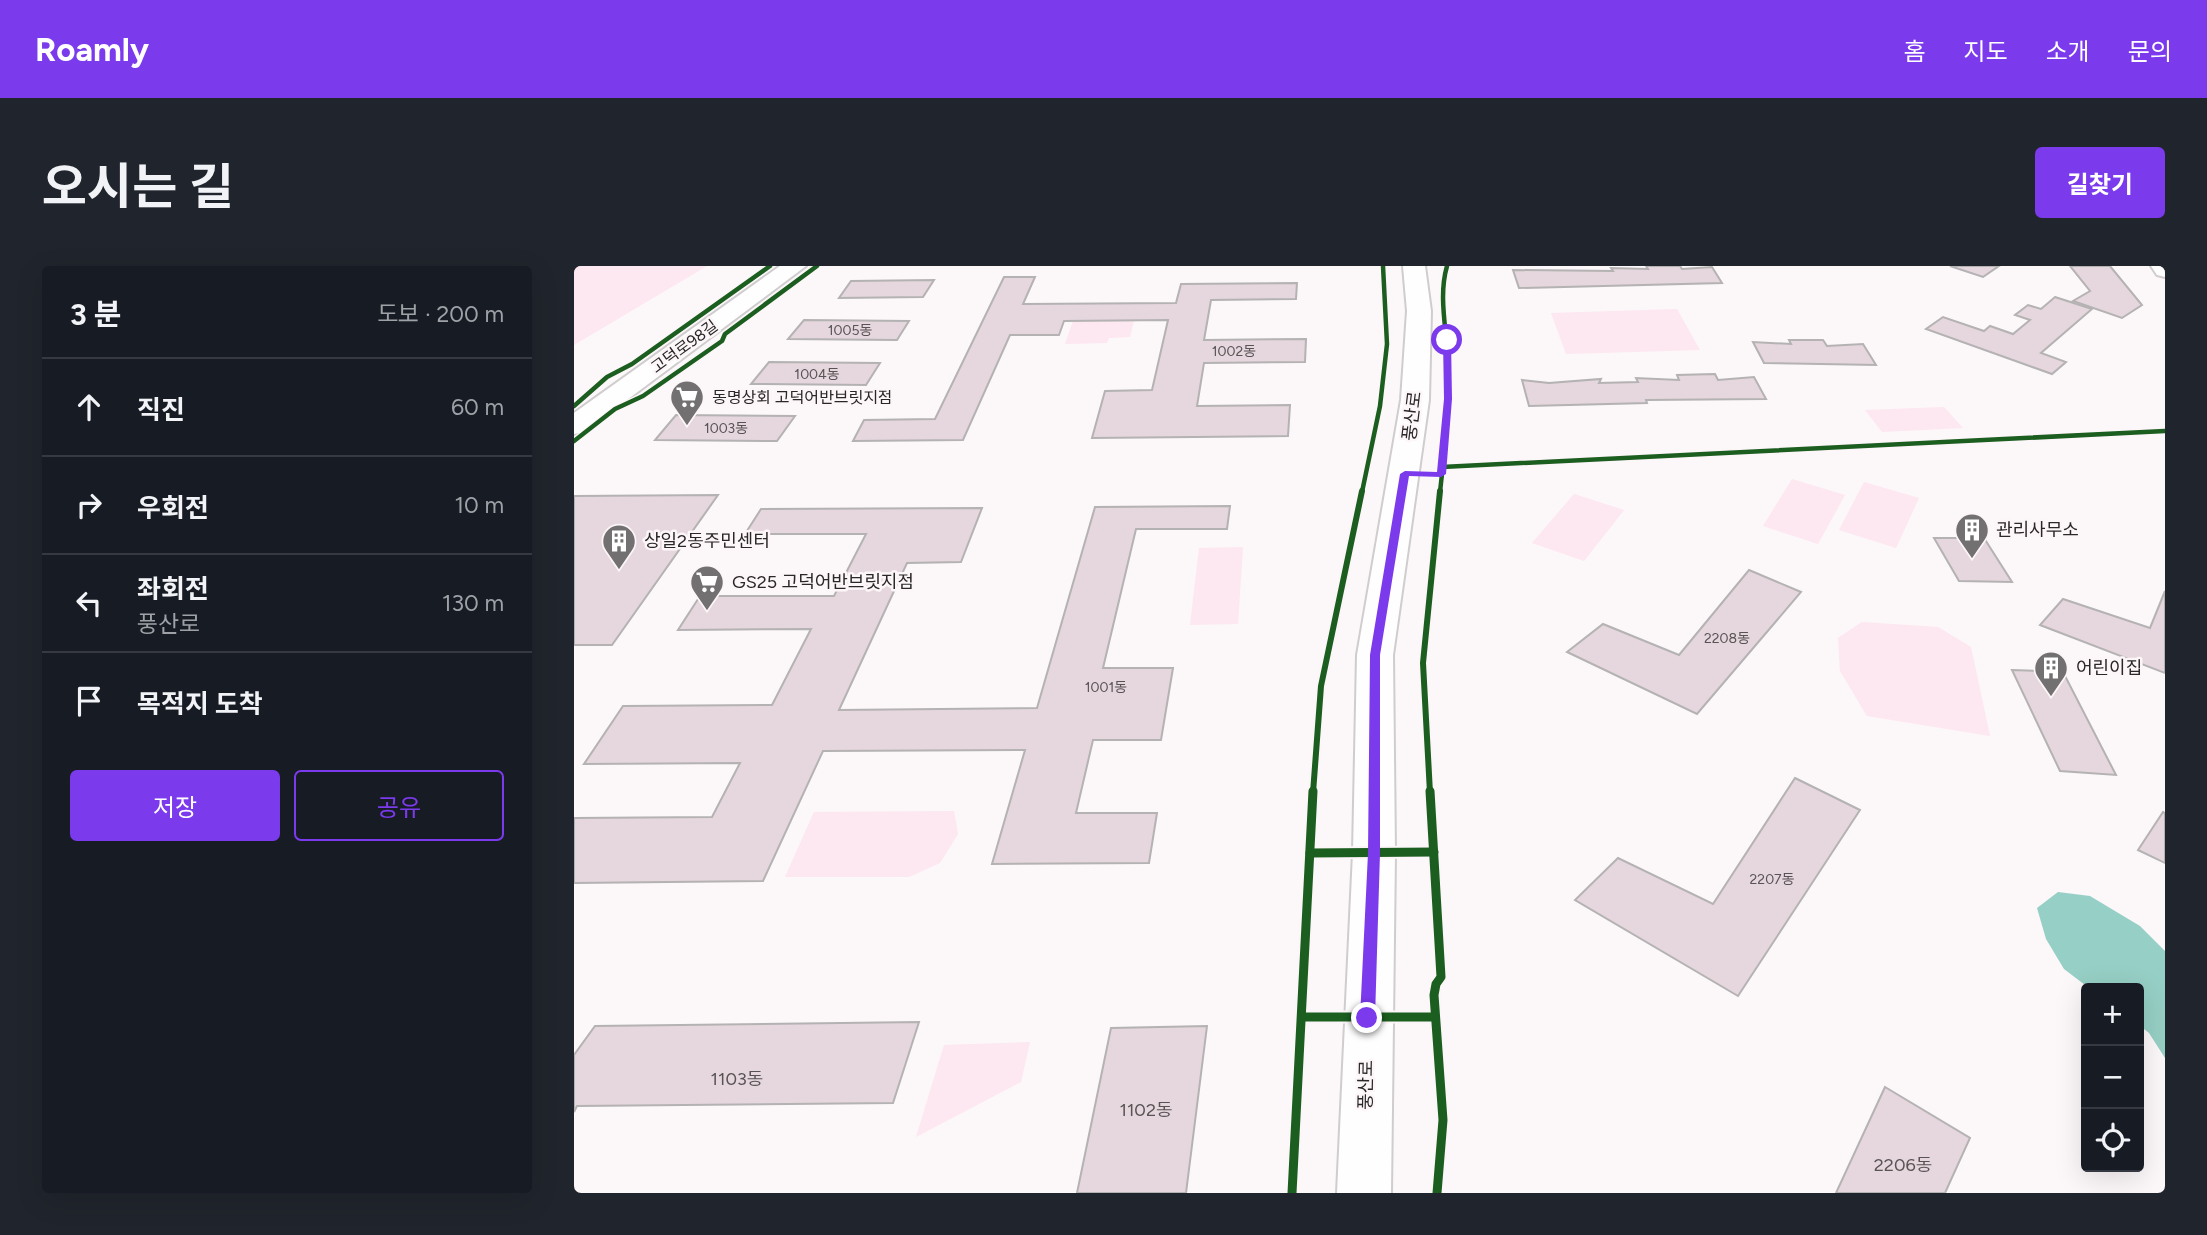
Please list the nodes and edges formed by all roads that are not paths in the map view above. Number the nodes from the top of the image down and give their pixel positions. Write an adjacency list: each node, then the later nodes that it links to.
1 (795, 266): 3 (street, 고덕로98길)
2 (1414, 266): 4 (street, 풍산로)
3 (574, 426)
4 (1364, 1193)

